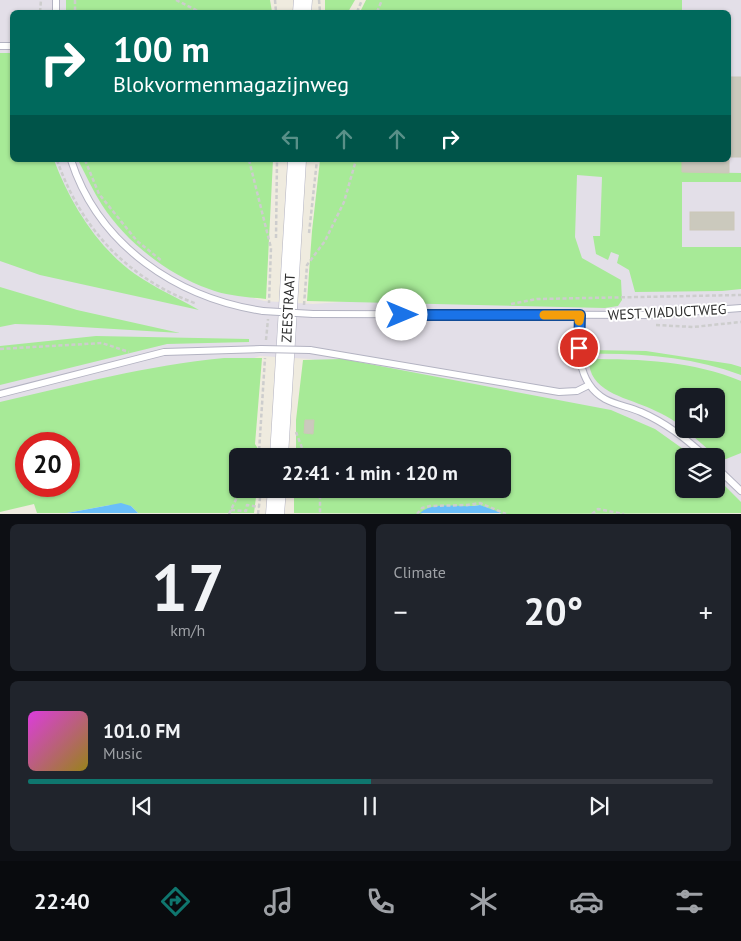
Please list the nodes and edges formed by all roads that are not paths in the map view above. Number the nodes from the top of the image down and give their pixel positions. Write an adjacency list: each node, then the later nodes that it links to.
1 (72, 162): 4 (lane, WEST VIADUCTWEG, bridge)
2 (297, 162): 7 (main road, ZEESTRAAT)
3 (741, 308): 4 (lane, WEST VIADUCTWEG)
4 (580, 315): 5 (lane)
5 (589, 385): 6 (lane, bridge); 8 (lane)
6 (0, 394)
7 (279, 448)
8 (695, 448)
9 (725, 475): 10 (lane)
10 (741, 491)
11 (276, 498): 12 (main road)
12 (275, 514)

